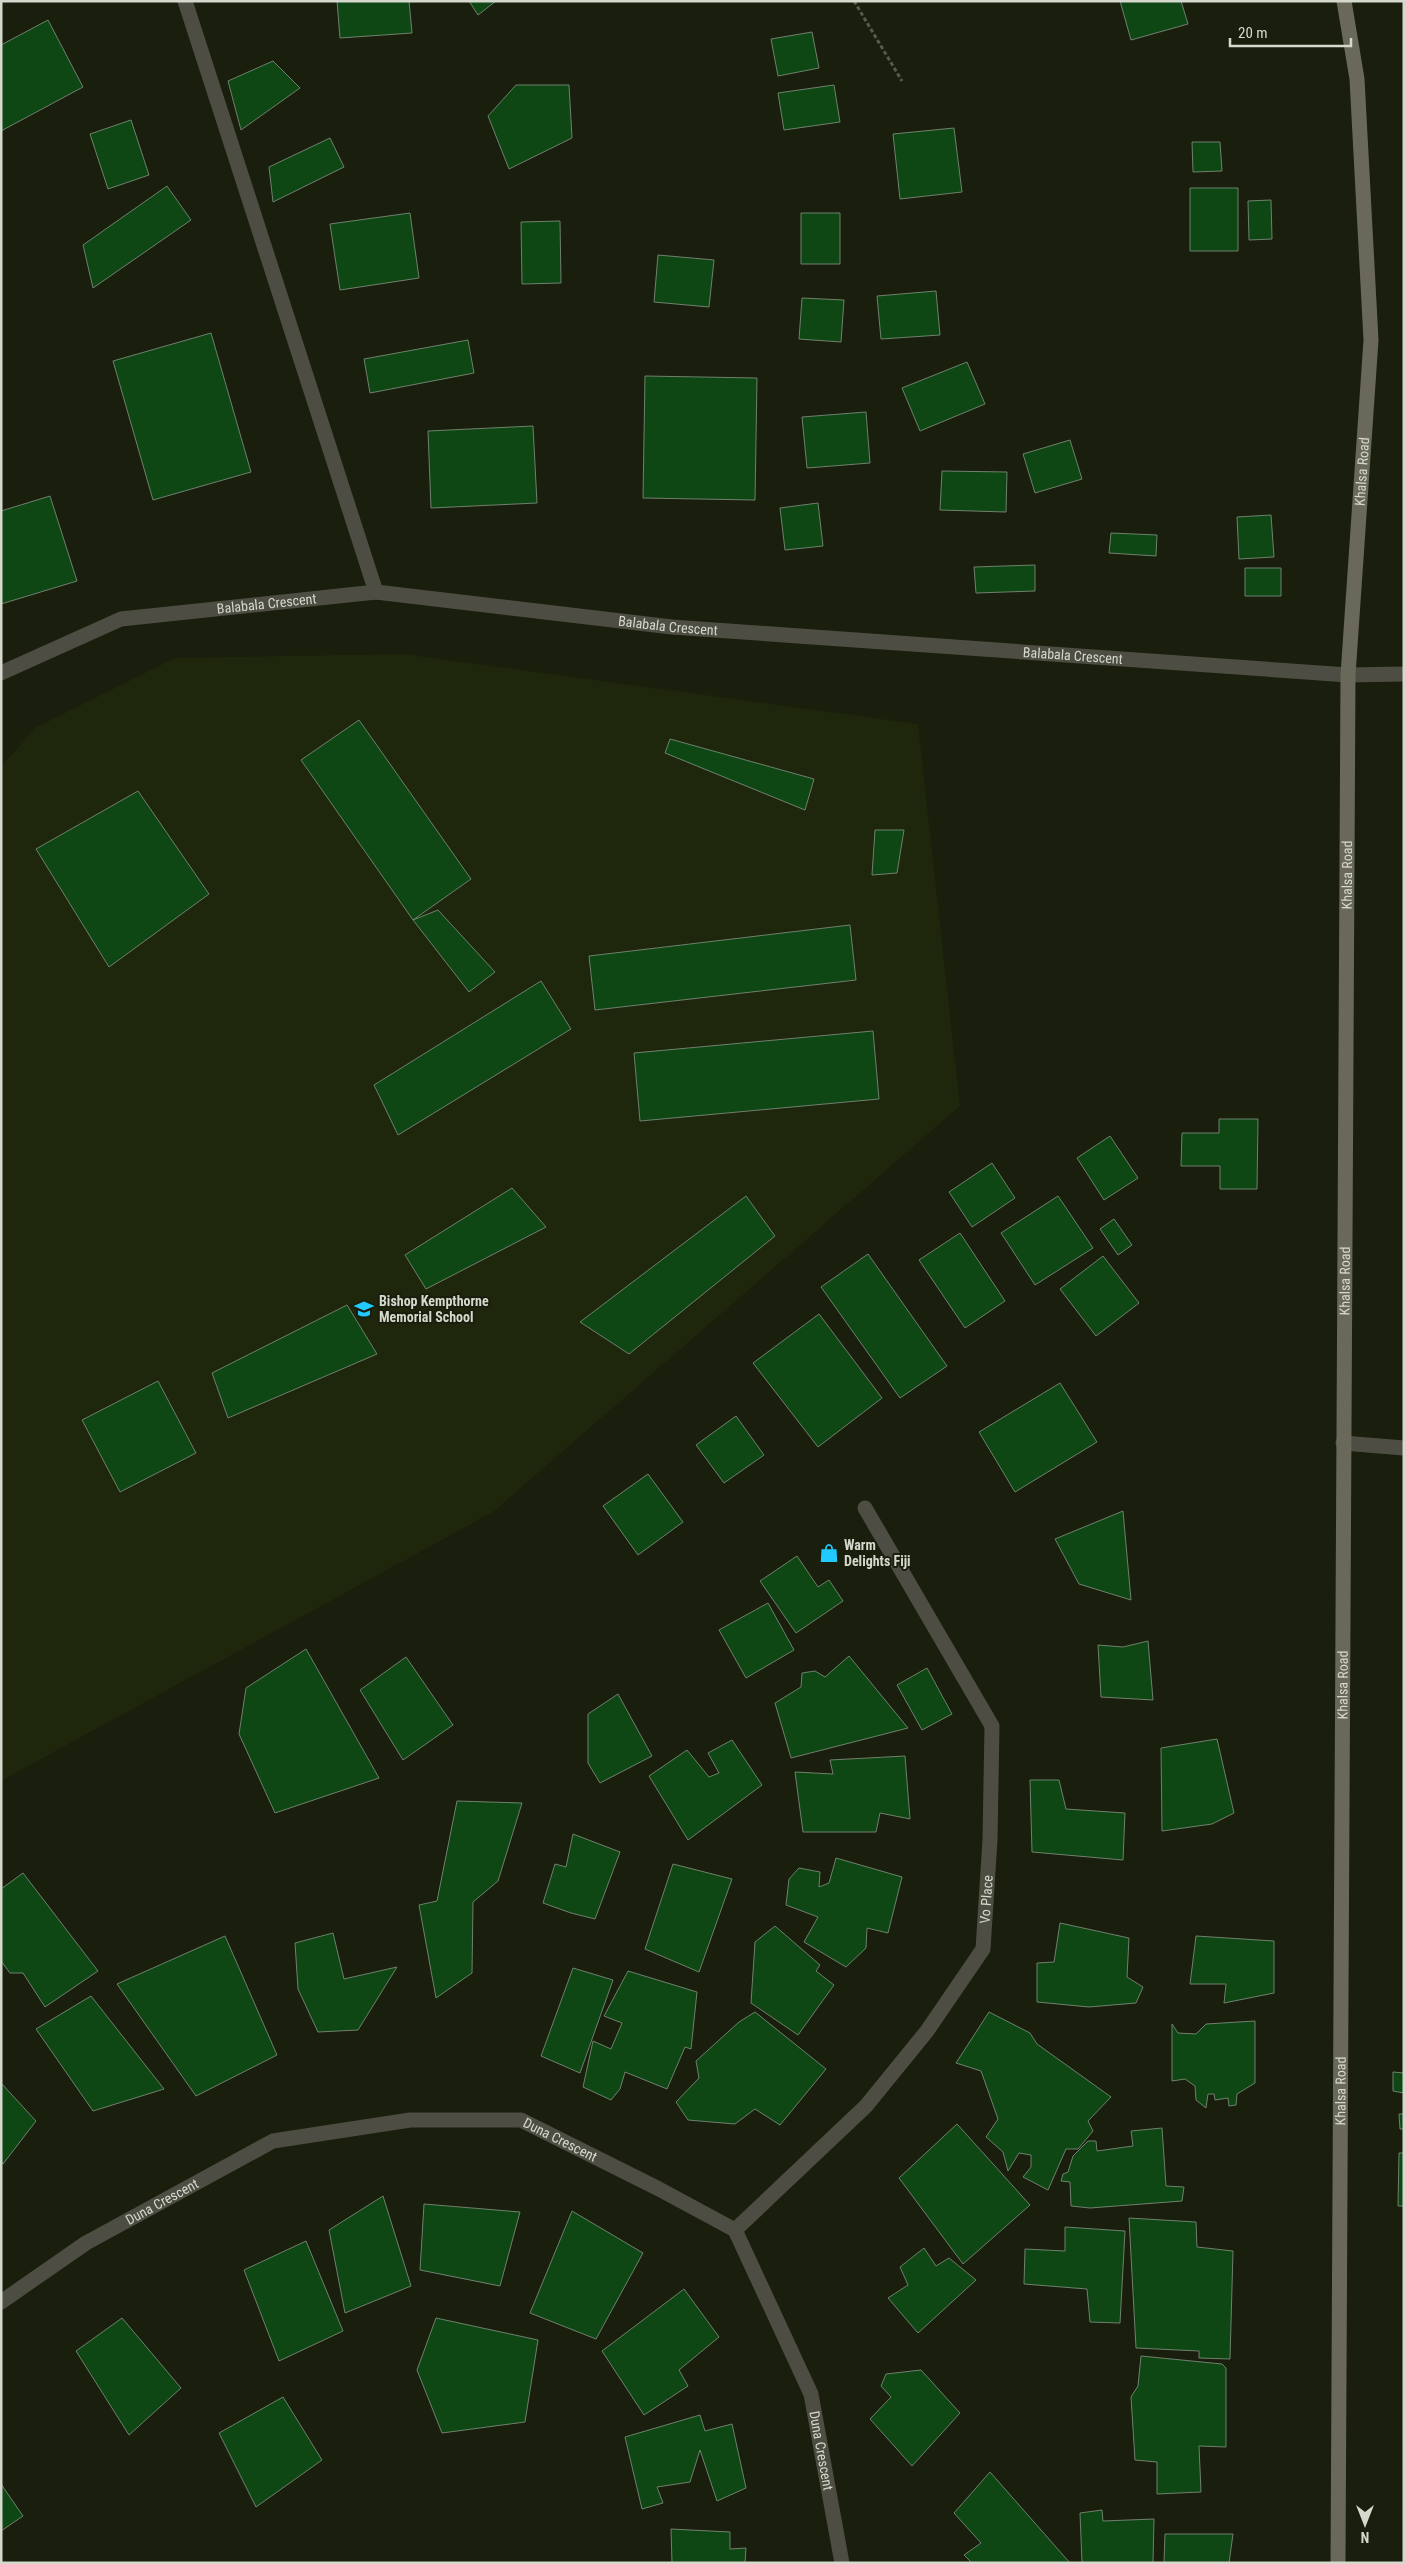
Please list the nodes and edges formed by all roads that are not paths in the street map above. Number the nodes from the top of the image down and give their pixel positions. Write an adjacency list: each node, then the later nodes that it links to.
1 (185, 1): 3 (street)
2 (1344, 1): 6 (main road, Khalsa Road)
3 (376, 592): 4 (street, Balabala Crescent); 6 (street, Balabala Crescent)
4 (1, 673)
5 (1404, 674): 6 (street, Balabala Crescent)
6 (1348, 675): 7 (main road, Khalsa Road)
7 (1343, 1443): 8 (street); 13 (main road, Khalsa Road)
8 (1404, 1448)
9 (865, 1508): 10 (street, Vo Place)
10 (735, 2230): 11 (street, Duna Crescent); 12 (street, Duna Crescent)
11 (1, 2302)
12 (842, 2563)
13 (1338, 2563)

